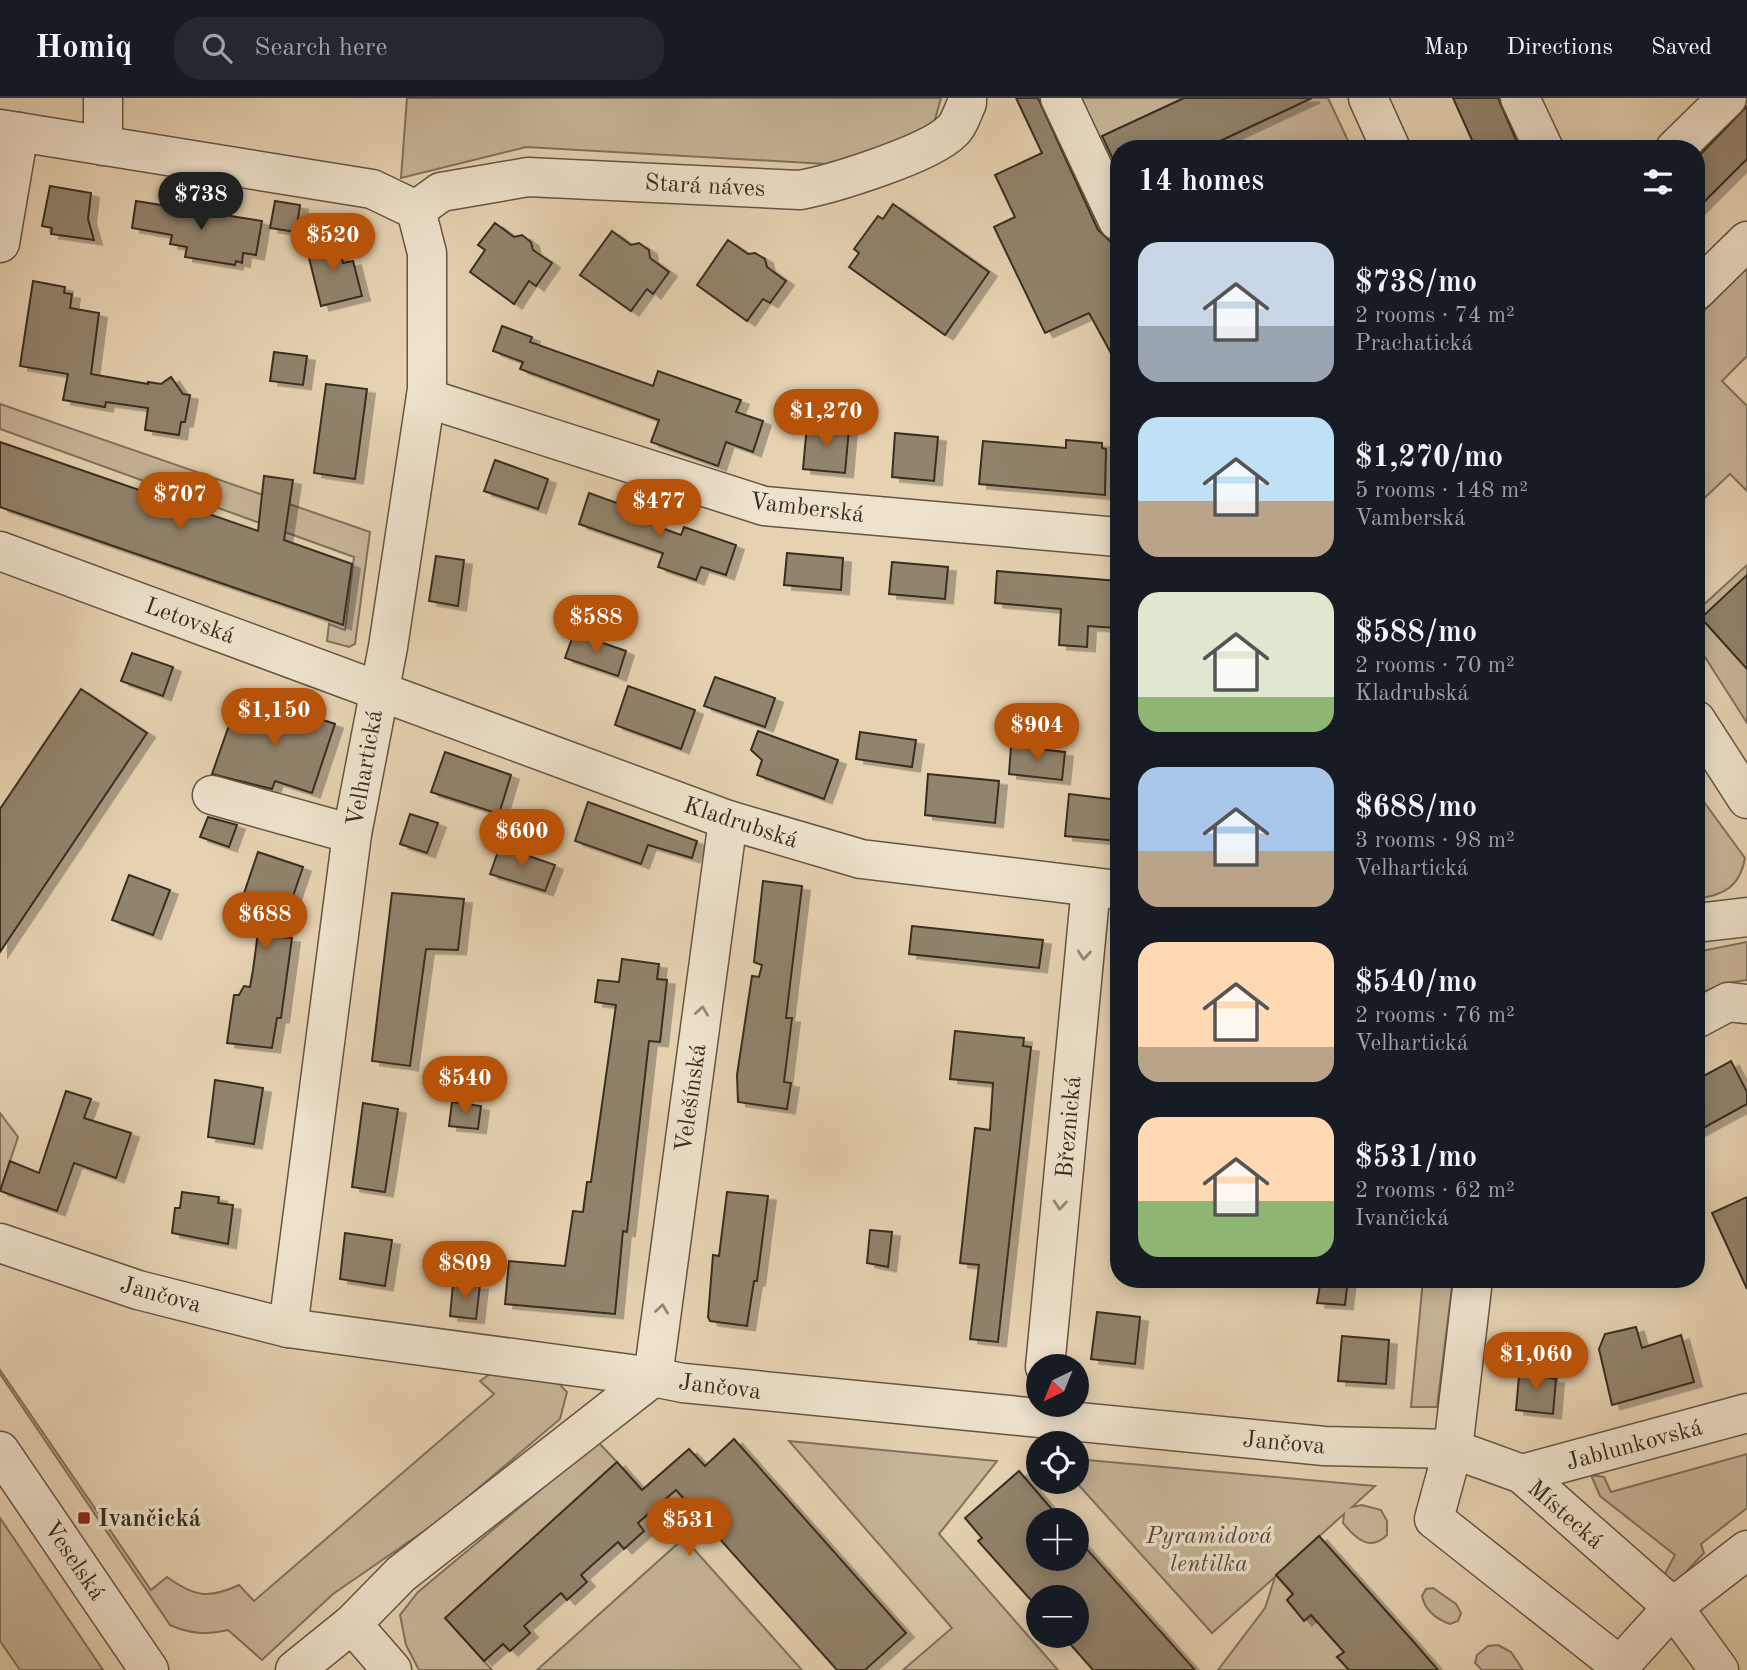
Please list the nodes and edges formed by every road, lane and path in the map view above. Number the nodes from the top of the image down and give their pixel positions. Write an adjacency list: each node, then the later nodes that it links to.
1 (103, 98): 11 (street)
2 (967, 98): 13 (street, Stará náves)
3 (1060, 98): 12 (street)
4 (1368, 98): 8 (street)
5 (1520, 98): 9 (street)
6 (1727, 98): 10 (street)
7 (10, 130): 11 (street); 15 (street)
8 (1387, 140)
9 (1540, 140)
10 (1684, 140)
11 (103, 146): 13 (street)
12 (1110, 204)
13 (416, 210): 17 (street, Velhartická)
14 (1747, 241): 16 (street)
15 (0, 243)
16 (1705, 282)
17 (426, 398): 18 (street, Vamberská); 20 (street, Velhartická)
18 (1110, 536)
19 (0, 551): 20 (street, Letovská)
20 (379, 691): 24 (street, Kladrubská); 25 (street, Velhartická)
21 (1705, 734): 23 (street)
22 (212, 795): 25 (street)
23 (1747, 799)
24 (728, 820): 26 (street, Kladrubská); 35 (street, Velešínská, one-way to 24)
25 (352, 834): 33 (street, Velhartická)
26 (1105, 888): 34 (street, Březnická, one-way to 34)
27 (1747, 917): 28 (street)
28 (1705, 922)
29 (1747, 1004): 30 (street)
30 (1705, 1014)
31 (0, 1243): 33 (street, Jančova)
32 (1471, 1288): 39 (street)
33 (288, 1328): 35 (street, Jančova)
34 (1047, 1354)
35 (653, 1377): 36 (street, Jančova); 44 (street)
36 (1026, 1410)
37 (1747, 1413): 41 (street, Jablunkovská)
38 (1089, 1417): 39 (street, Jančova)
39 (1453, 1449): 41 (street, Místecká); 45 (street)
40 (0, 1451): 46 (street, Veselská)
41 (1522, 1474): 43 (street, Místecká)
42 (1747, 1550): 43 (street)
43 (1673, 1607): 45 (street); 49 (street, Místecká)
44 (352, 1624): 47 (street); 48 (street)
45 (1618, 1668)
46 (149, 1670)
47 (295, 1670)
48 (392, 1670)
49 (1719, 1670)

